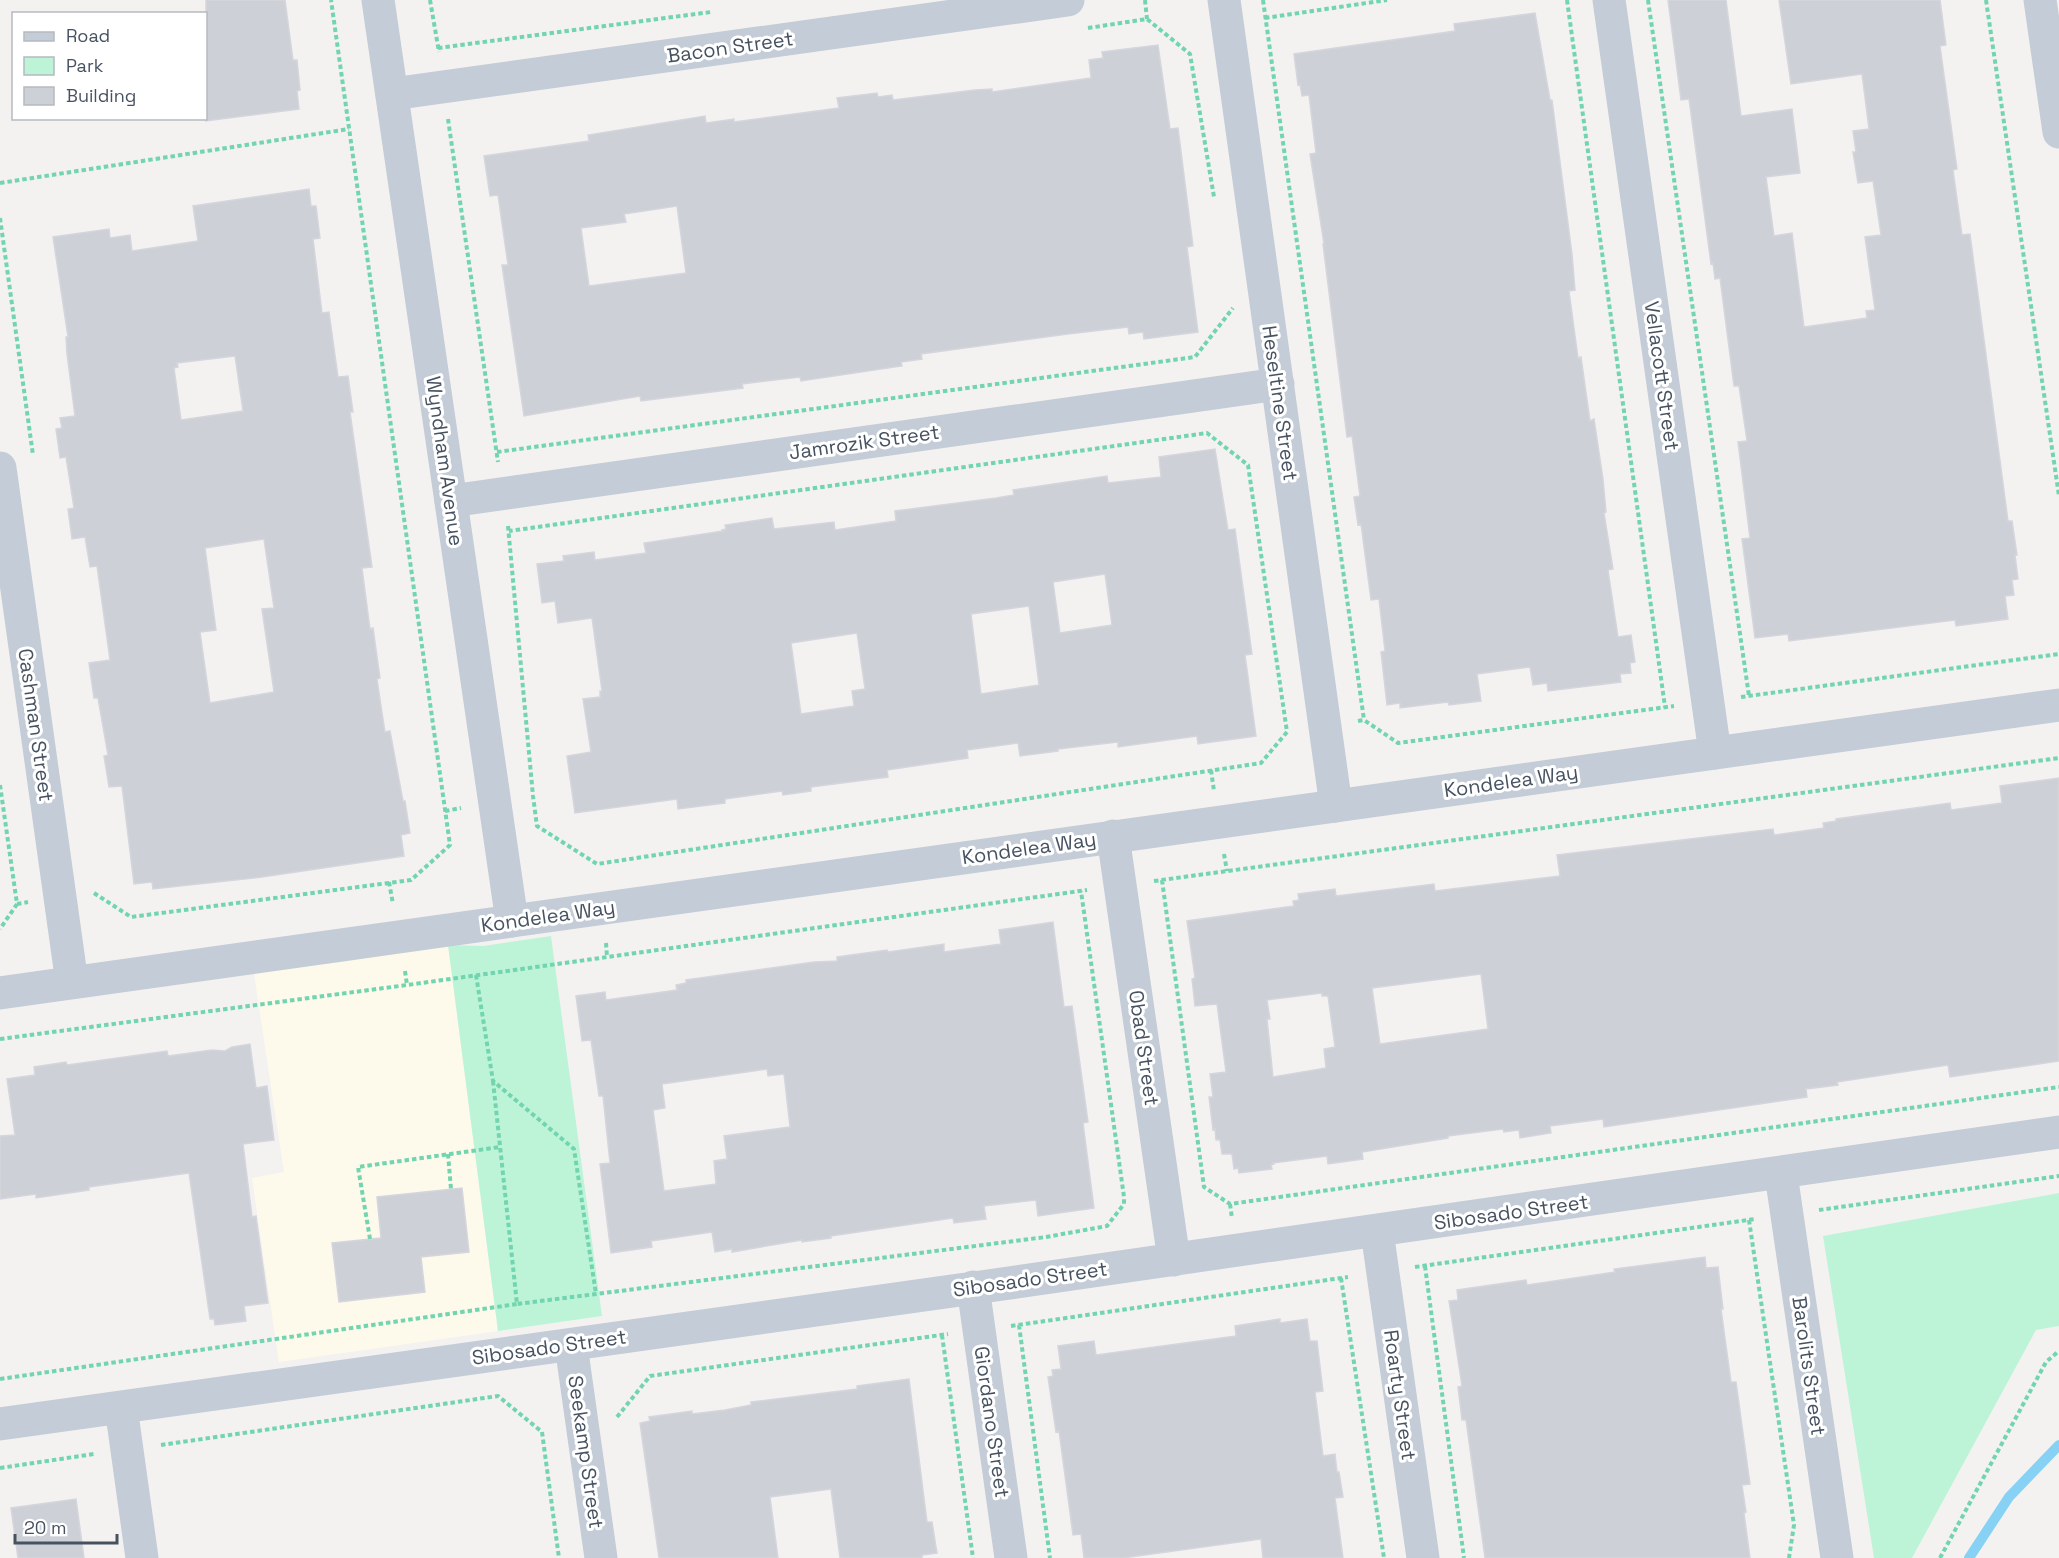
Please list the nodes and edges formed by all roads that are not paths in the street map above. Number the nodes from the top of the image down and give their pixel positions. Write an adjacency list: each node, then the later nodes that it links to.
1 (378, 0): 6 (street, Wyndham Avenue)
2 (1224, 0): 8 (street, Heseltine Street)
3 (1609, 0): 12 (street, Vellacott Street)
4 (2040, 0): 7 (street)
5 (1072, 15): 6 (street, Bacon Street)
6 (392, 94): 10 (street, Wyndham Avenue)
7 (2059, 132)
8 (1278, 384): 10 (street, Jamrozik Street); 13 (street, Heseltine Street)
9 (0, 468): 16 (street, Cashman Street)
10 (451, 501): 15 (street, Wyndham Avenue)
11 (2059, 705): 12 (street, Kondelea Way)
12 (1715, 753): 13 (street, Kondelea Way)
13 (1336, 806): 14 (street, Kondelea Way)
14 (1113, 836): 15 (street, Kondelea Way); 21 (street, Obad Street)
15 (512, 921): 16 (street, Kondelea Way)
16 (72, 982): 17 (street, Kondelea Way)
17 (0, 993)
18 (2059, 1132): 19 (street, Sibosado Street)
19 (1781, 1174): 20 (street, Sibosado Street); 30 (street, Barolits Street)
20 (1377, 1231): 21 (street, Sibosado Street); 29 (street, Roarty Street)
21 (1173, 1260): 22 (street, Sibosado Street)
22 (973, 1287): 23 (street, Sibosado Street); 28 (street, Giordano Street)
23 (571, 1345): 24 (street, Sibosado Street); 27 (street, Seekamp Street)
24 (121, 1407): 25 (street, Sibosado Street); 26 (street)
25 (0, 1424)
26 (142, 1558)
27 (601, 1558)
28 (1011, 1558)
29 (1423, 1558)
30 (1837, 1558)

